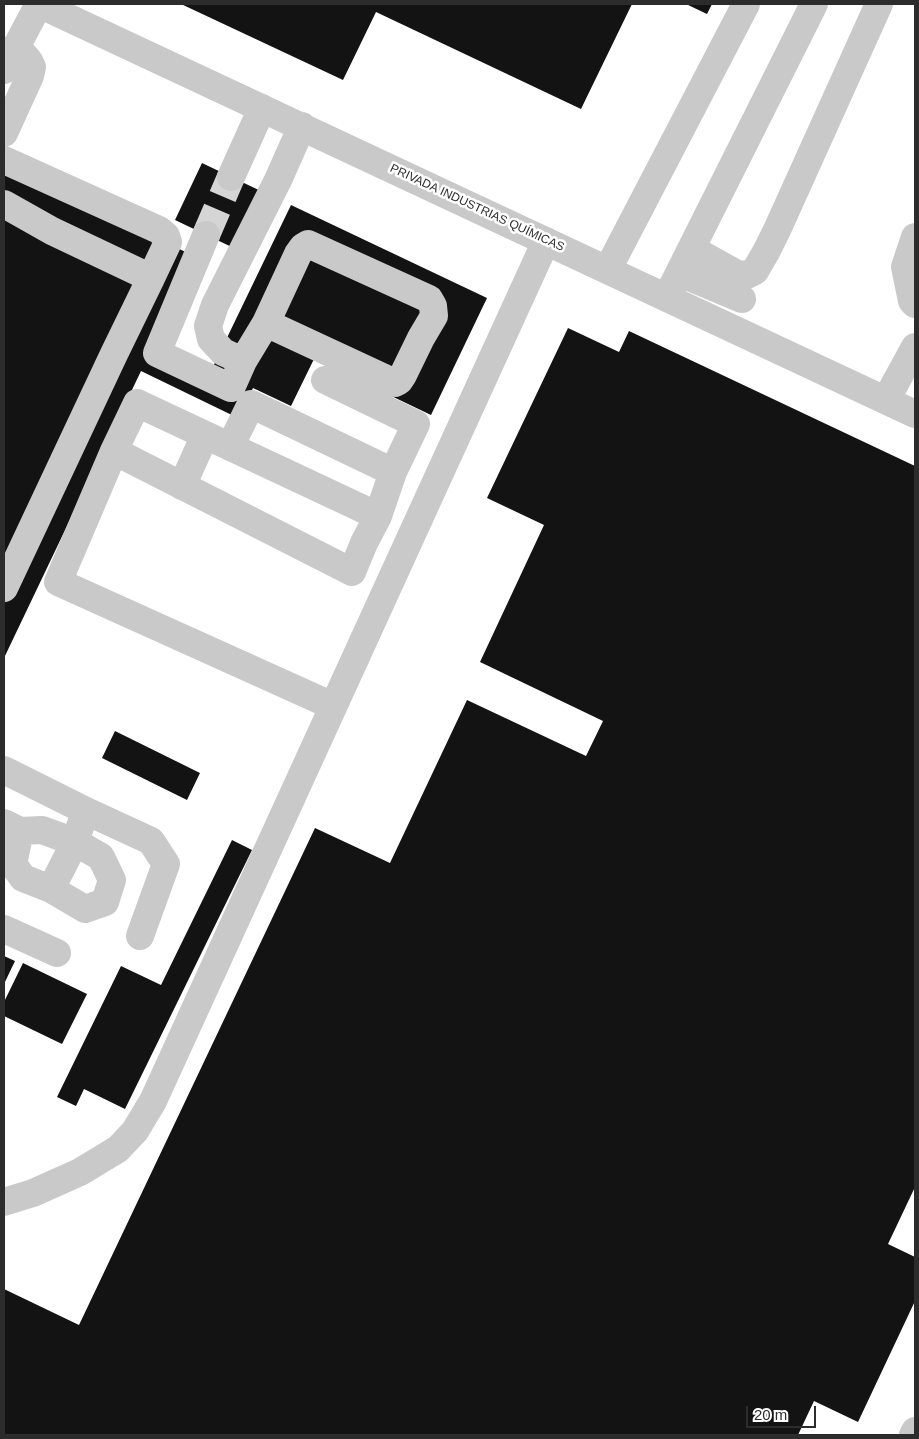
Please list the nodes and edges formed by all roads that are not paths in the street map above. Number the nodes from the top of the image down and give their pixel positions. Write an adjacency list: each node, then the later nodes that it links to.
1 (39, 4): 5 (street); 6 (street, PRIVADA INDUSTRIAS QUÍMICAS)
2 (746, 4): 16 (street)
3 (814, 4): 15 (street)
4 (879, 4): 19 (street)
5 (10, 58): 8 (street)
6 (262, 108): 7 (street, PRIVADA INDUSTRIAS QUÍMICAS); 10 (street)
7 (302, 126): 14 (street, PRIVADA INDUSTRIAS QUÍMICAS); 25 (street)
8 (4, 132)
9 (4, 160): 18 (street)
10 (231, 177)
11 (4, 204): 18 (street)
12 (206, 235): 25 (street)
13 (915, 238): 21 (street)
14 (546, 241): 16 (street, PRIVADA INDUSTRIAS QUÍMICAS); 36 (street)
15 (692, 249): 17 (street); 19 (street)
16 (608, 269): 20 (street, PRIVADA INDUSTRIAS QUÍMICAS)
17 (680, 273): 19 (street); 20 (street)
18 (151, 278): 35 (street)
19 (745, 287): 23 (street)
20 (667, 298): 23 (street, PRIVADA INDUSTRIAS QUÍMICAS)
21 (915, 304)
22 (266, 323): 22 (street); 25 (street)
23 (728, 327): 27 (street, PRIVADA INDUSTRIAS QUÍMICAS)
24 (915, 347): 27 (street)
25 (244, 361)
26 (325, 380): 32 (street)
27 (886, 400): 28 (street, PRIVADA INDUSTRIAS QUÍMICAS)
28 (915, 414)
29 (205, 435): 30 (street); 31 (street); 33 (street)
30 (230, 447): 32 (street); 34 (street)
31 (114, 451): 33 (street); 36 (street)
32 (393, 472): 34 (street)
33 (182, 486): 34 (street)
34 (378, 516)
35 (4, 588)
36 (333, 706): 45 (street)
37 (4, 770): 38 (street)
38 (86, 811): 40 (street); 43 (street)
39 (12, 827): 40 (street); 41 (street)
40 (75, 842): 41 (street); 41 (street)
41 (51, 888)
42 (4, 928): 44 (street)
43 (140, 936)
44 (57, 953)
45 (4, 1202)
46 (915, 1431): 47 (street)
47 (913, 1435)

